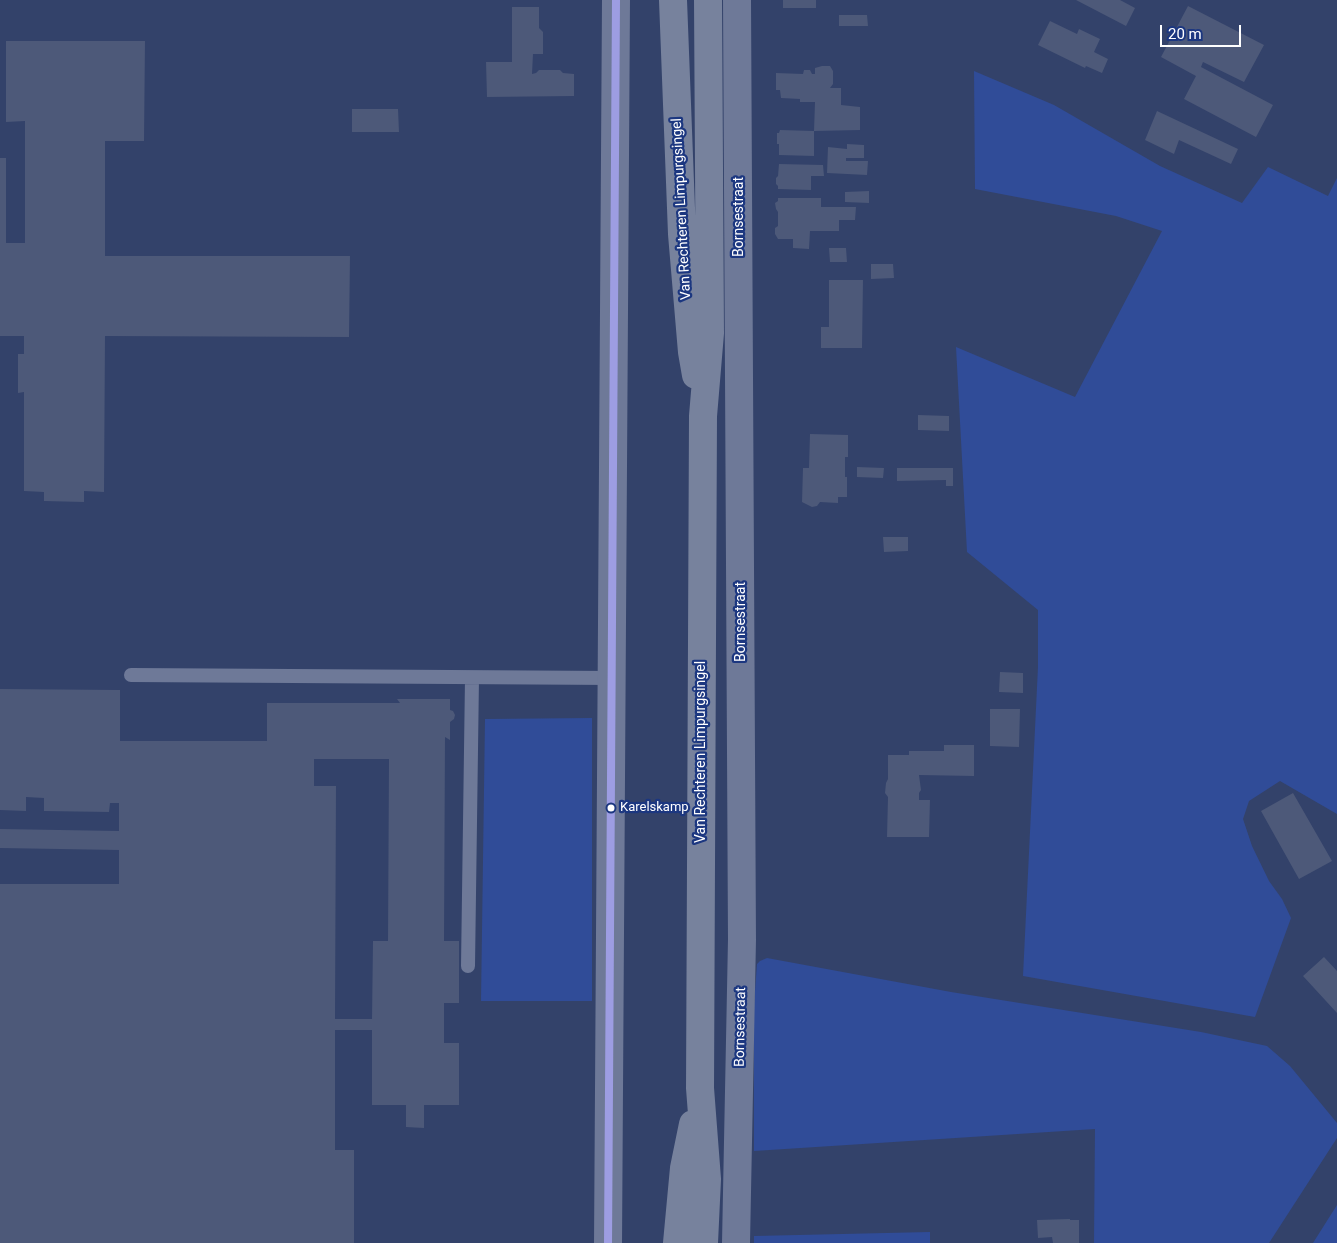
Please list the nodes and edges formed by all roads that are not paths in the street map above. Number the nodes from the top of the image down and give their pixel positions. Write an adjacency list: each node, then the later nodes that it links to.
1 (616, 0): 8 (street)
2 (673, 0): 5 (main road, Van Rechteren Limpurgsingel)
3 (708, 0): 5 (main road, Van Rechteren Limpurgsingel)
4 (737, 0): 14 (street, Bornsestraat)
5 (703, 416): 10 (main road, Van Rechteren Limpurgsingel)
6 (131, 675): 7 (lane)
7 (472, 678): 8 (lane); 9 (lane)
8 (612, 678): 11 (street)
9 (468, 966)
10 (700, 1088): 12 (main road, Van Rechteren Limpurgsingel); 13 (main road, Van Rechteren Limpurgsingel)
11 (608, 1243)
12 (677, 1243)
13 (704, 1243)
14 (736, 1243)

